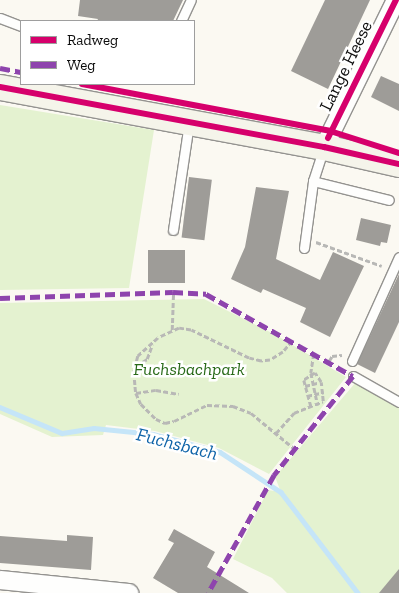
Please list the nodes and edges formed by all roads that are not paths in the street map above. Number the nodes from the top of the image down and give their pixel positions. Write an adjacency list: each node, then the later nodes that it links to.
1 (191, 0): 4 (lane)
2 (396, 0): 8 (street, Lange Heese)
3 (0, 18): 5 (lane)
4 (181, 20)
5 (20, 26)
6 (0, 87): 7 (street)
7 (190, 123): 8 (street); 12 (lane)
8 (324, 147): 9 (street); 10 (lane)
9 (399, 164)
10 (313, 181): 11 (lane); 13 (lane)
11 (389, 200)
12 (173, 230)
13 (304, 248)
14 (399, 256): 15 (lane)
15 (352, 361)
16 (353, 376): 17 (lane)
17 (399, 402)
18 (0, 580): 19 (street)
19 (129, 593)

